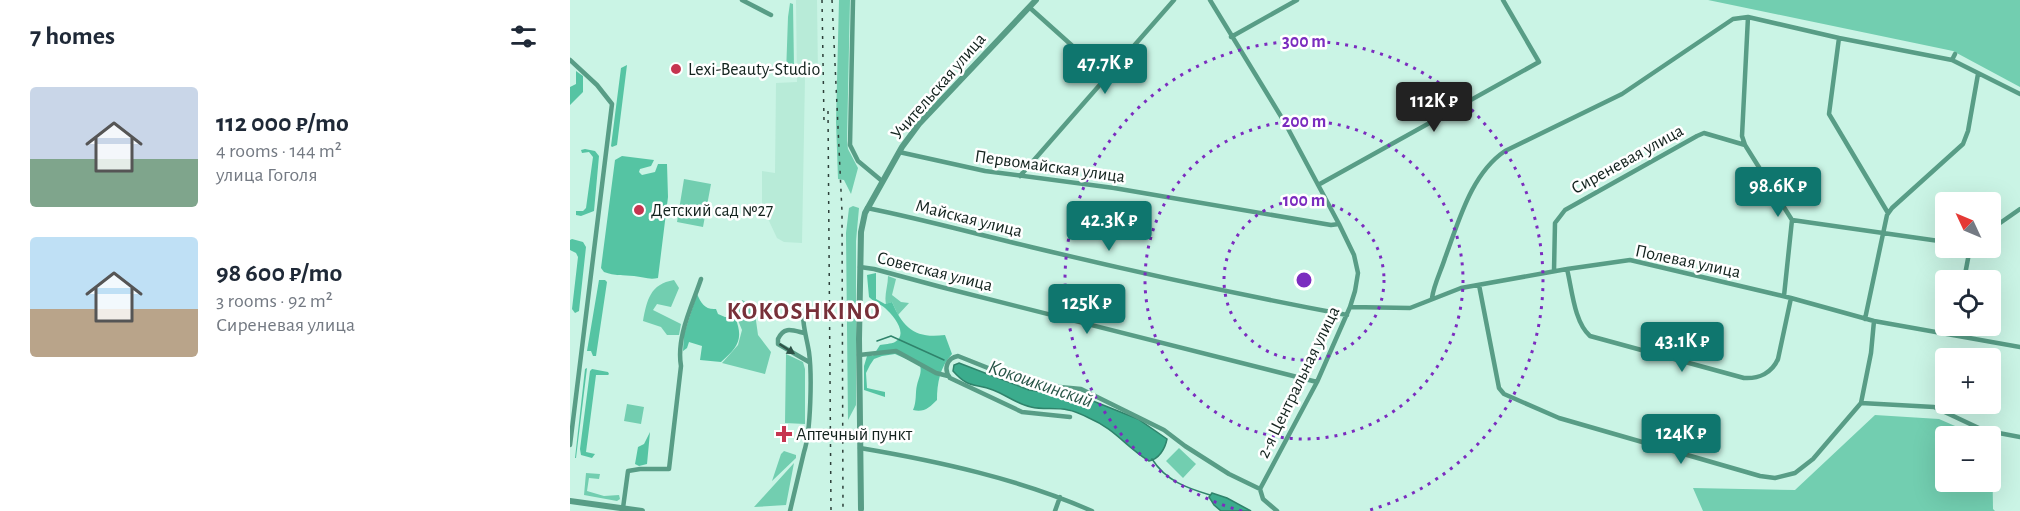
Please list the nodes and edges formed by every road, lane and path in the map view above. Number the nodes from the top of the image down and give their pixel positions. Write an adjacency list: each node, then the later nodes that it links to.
1 (742, 0): 9 (street)
2 (853, 0): 22 (street)
3 (1036, 0): 8 (street, Учительская улица)
4 (1174, 0): 17 (street)
5 (1209, 0): 11 (street, 2-я Центральная улица)
6 (1297, 0): 11 (street)
7 (1503, 0): 23 (street)
8 (1029, 7): 17 (street); 20 (street, Учительская улица)
9 (771, 15)
10 (1748, 17): 12 (street); 19 (street); 38 (street)
11 (1231, 37): 23 (street, 2-я Центральная улица)
12 (1839, 38): 15 (street); 26 (street)
13 (1954, 54): 15 (street)
14 (570, 60): 56 (street)
15 (1952, 60): 16 (street)
16 (1978, 74): 18 (street); 26 (street)
17 (1106, 76): 21 (street)
18 (2020, 94)
19 (1744, 145): 27 (street); 34 (street, Сиреневая улица)
20 (899, 152): 21 (street, Первомайская улица); 22 (street, Учительская улица)
21 (1020, 176): 29 (street, Первомайская улица)
22 (882, 181): 24 (street, Учительская улица)
23 (1318, 185): 29 (street, 2-я Центральная улица)
24 (866, 208): 32 (street, Учительская улица); 42 (street, Майская улица)
25 (2020, 209): 28 (street)
26 (1888, 213): 30 (street)
27 (1792, 220): 30 (street); 37 (street)
28 (2001, 222)
29 (1339, 224): 40 (street, 2-я Центральная улица)
30 (1884, 232): 31 (street); 43 (street)
31 (1935, 240)
32 (860, 267): 49 (street, Учительская улица); 52 (street, Советская улица)
33 (1567, 268): 34 (street, Полевая улица); 37 (street, Полевая улица); 39 (street)
34 (1554, 271): 36 (street, Полевая улица)
35 (701, 279): 61 (street)
36 (1479, 285): 38 (street, Полевая улица); 53 (street)
37 (1784, 296): 39 (street, Полевая улица)
38 (1432, 297): 40 (street, Полевая улица)
39 (1791, 298): 43 (street, Полевая улица)
40 (1350, 307): 42 (street, 2-я Центральная улица)
41 (803, 314): 46 (street)
42 (1347, 315): 52 (street, 2-я Центральная улица)
43 (1865, 319): 44 (street, Полевая улица)
44 (1874, 321): 45 (street, Полевая улица); 53 (street)
45 (1935, 332)
46 (804, 333): 50 (street); 50 (street, one-way to 50)
47 (1960, 336): 48 (street, Полевая улица)
48 (2020, 347)
49 (859, 355): 51 (street); 57 (street, Учительская улица)
50 (809, 362): 64 (street)
51 (947, 373): 54 (street); 58 (street)
52 (1317, 382): 58 (street, 2-я Центральная улица)
53 (1861, 403): 55 (street)
54 (1070, 417)
55 (2020, 437)
56 (570, 445)
57 (860, 448): 59 (street); 62 (street, Учительская улица)
58 (1260, 489): 67 (street)
59 (1060, 497): 65 (street); 66 (street)
60 (570, 501): 61 (street)
61 (623, 508): 63 (street)
62 (861, 510)
63 (642, 511)
64 (790, 511)
65 (1055, 511)
66 (1092, 511)
67 (1277, 511)

